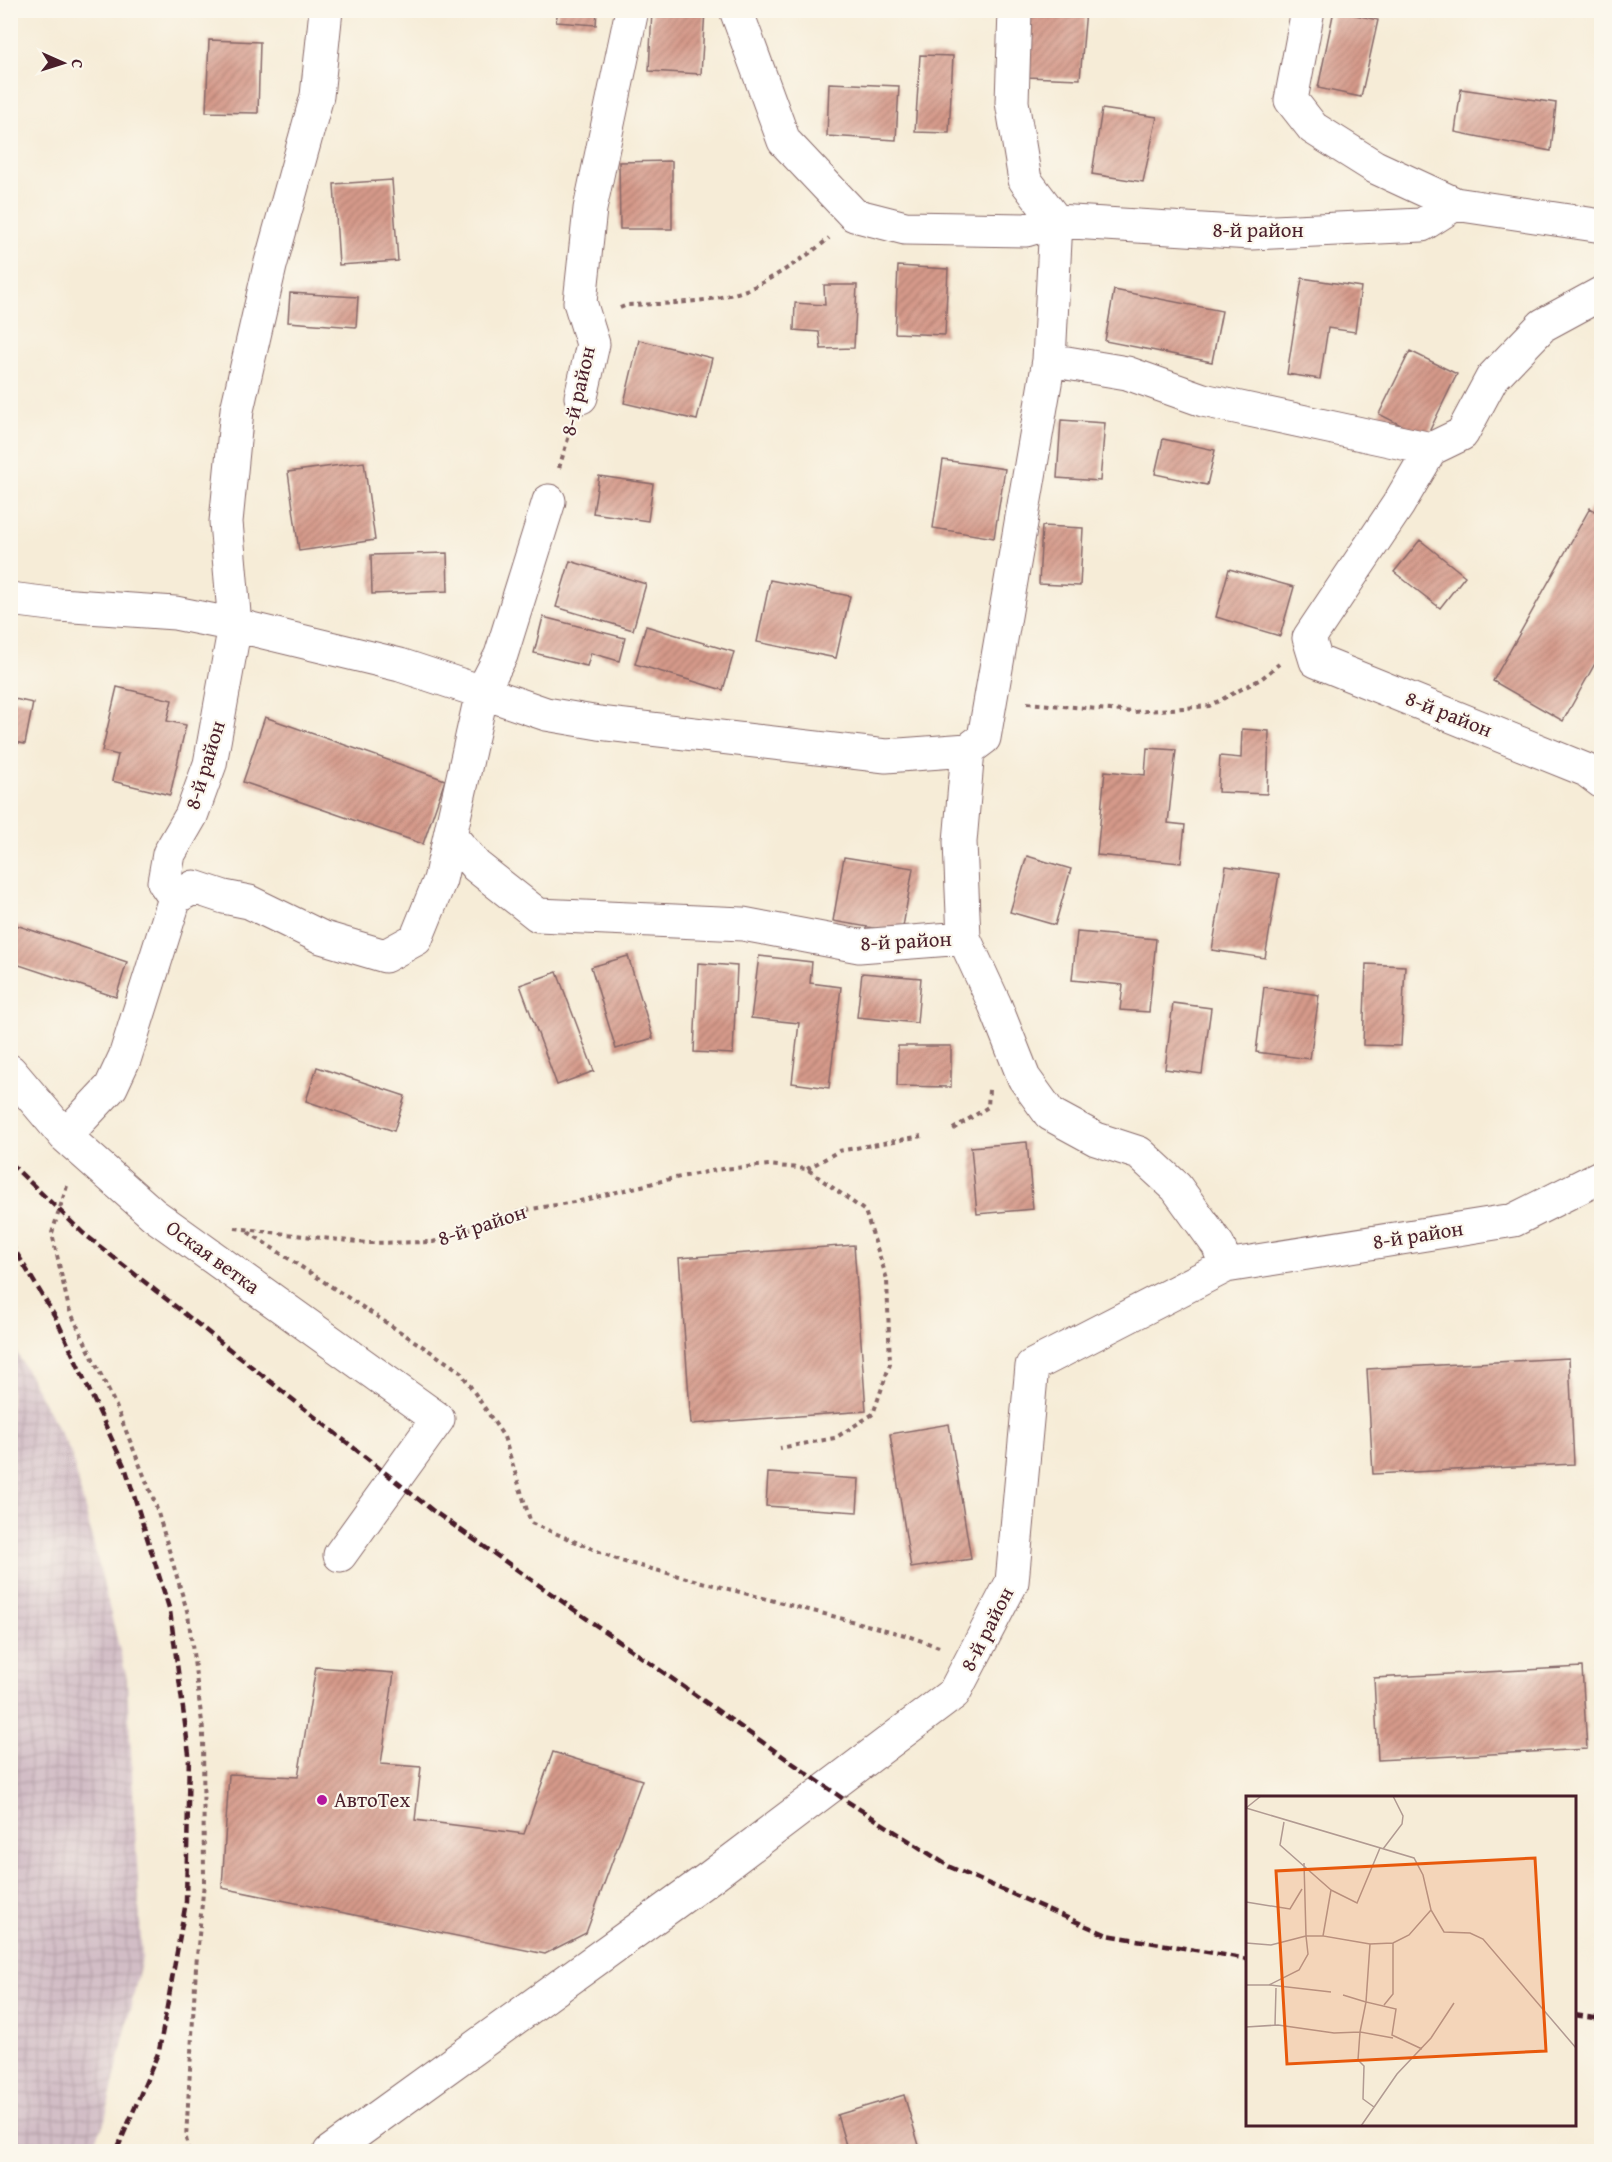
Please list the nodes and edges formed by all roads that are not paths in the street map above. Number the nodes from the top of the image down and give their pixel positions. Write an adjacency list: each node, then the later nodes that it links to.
1 (326, 10): 15 (street, 8-й район)
2 (632, 10): 11 (street, 8-й район)
3 (736, 10): 7 (street, 8-й район)
4 (1015, 10): 7 (street)
5 (1308, 10): 6 (street)
6 (1455, 204): 7 (street, 8-й район); 8 (street)
7 (1056, 221): 10 (street)
8 (1602, 226)
9 (1602, 292): 12 (street)
10 (1049, 360): 12 (street); 17 (street)
11 (581, 397)
12 (1431, 450): 18 (street, 8-й район)
13 (549, 501): 16 (street)
14 (10, 599): 15 (street)
15 (235, 625): 16 (street); 20 (street, 8-й район)
16 (482, 692): 17 (street); 19 (street)
17 (968, 750): 21 (street, 8-й район)
18 (1602, 782)
19 (450, 835): 20 (street); 21 (street, 8-й район)
20 (175, 898): 23 (street)
21 (964, 938): 25 (street, 8-й район)
22 (10, 1071): 23 (street, Оская ветка)
23 (72, 1142): 26 (street, Оская ветка)
24 (1602, 1176): 25 (street, 8-й район)
25 (1226, 1266): 27 (street, 8-й район)
26 (340, 1555)
27 (330, 2151)

